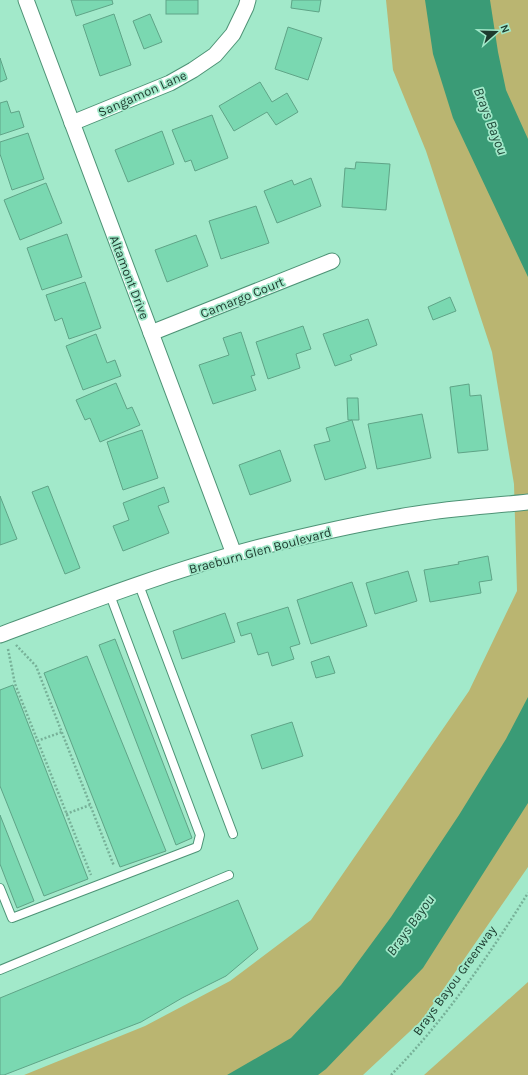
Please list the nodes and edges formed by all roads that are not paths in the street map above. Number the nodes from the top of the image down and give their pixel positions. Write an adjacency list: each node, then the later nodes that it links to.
1 (26, 0): 3 (street, Altamont Drive)
2 (248, 0): 3 (street, Sangamon Lane)
3 (72, 123): 5 (street, Altamont Drive)
4 (332, 261): 5 (street, Camargo Court)
5 (151, 333): 7 (street, Altamont Drive)
6 (528, 502): 7 (street, Braeburn Glen Boulevard)
7 (234, 554): 8 (street, Braeburn Glen Boulevard)
8 (139, 585): 9 (street, Braeburn Glen Boulevard); 11 (lane)
9 (110, 595): 10 (street, Braeburn Glen Boulevard); 13 (lane)
10 (3, 634)
11 (233, 834)
12 (229, 875): 14 (lane)
13 (0, 888)
14 (0, 970)

